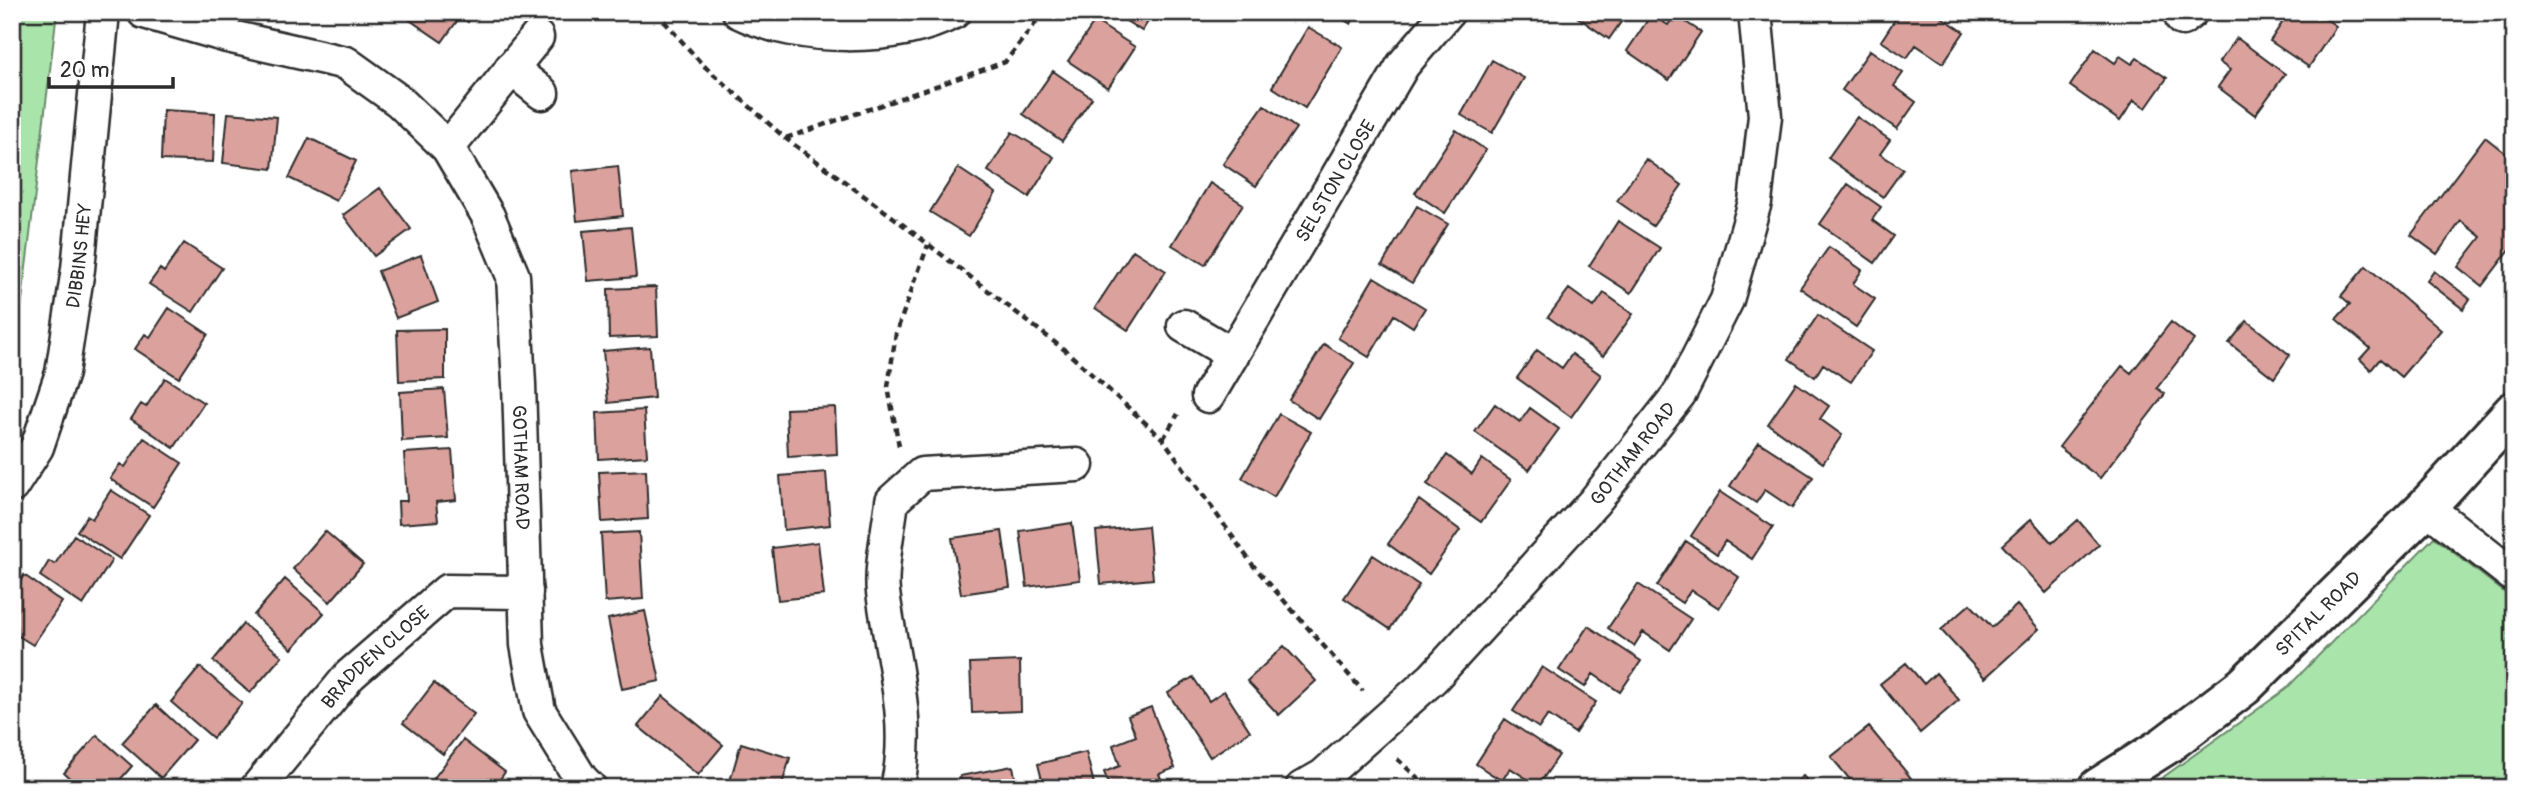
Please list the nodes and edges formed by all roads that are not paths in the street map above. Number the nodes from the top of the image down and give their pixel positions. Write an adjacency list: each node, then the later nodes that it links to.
1 (103, 12): 16 (street, DIBBINS HEY)
2 (144, 12): 10 (street, GOTHAM ROAD)
3 (739, 12): 4 (street)
4 (954, 12)
5 (1448, 12): 12 (street, SELSTON CLOSE)
6 (1755, 12): 23 (street, GOTHAM ROAD)
7 (537, 37): 8 (street)
8 (511, 68): 9 (street); 10 (street)
9 (542, 93)
10 (448, 148): 19 (street, GOTHAM ROAD)
11 (1184, 326): 12 (street)
12 (1232, 354): 13 (street, SELSTON CLOSE)
13 (1208, 396)
14 (2514, 411): 17 (main road, SPITAL ROAD)
15 (1077, 465): 22 (street)
16 (12, 486)
17 (2426, 507): 18 (street); 24 (main road, SPITAL ROAD)
18 (2514, 576)
19 (526, 592): 20 (street, BRADDEN CLOSE); 21 (street, GOTHAM ROAD)
20 (257, 788)
21 (590, 788)
22 (897, 788)
23 (1302, 788)
24 (2098, 788)

